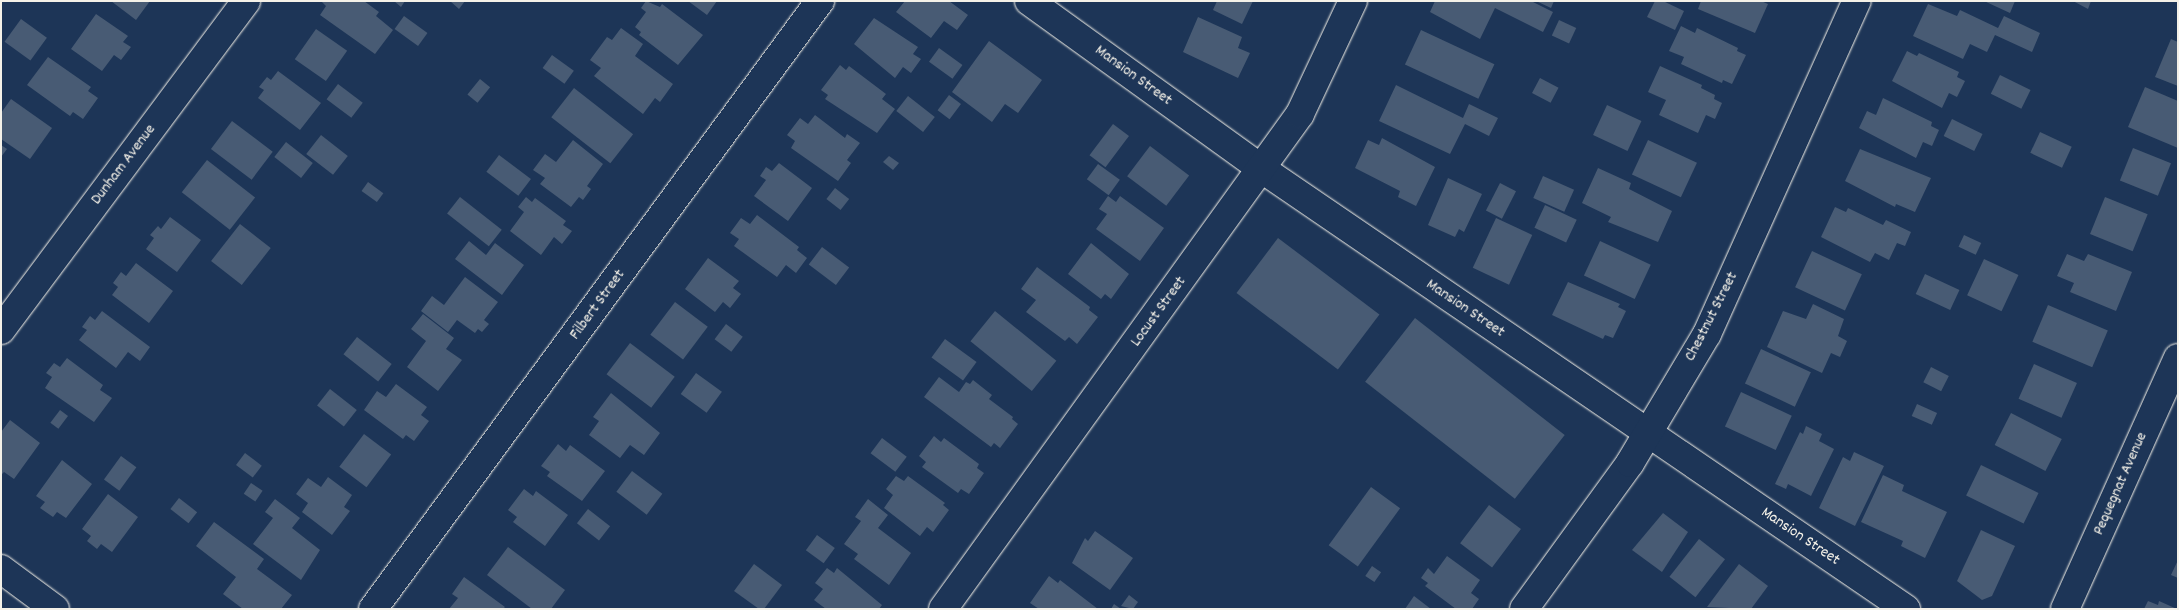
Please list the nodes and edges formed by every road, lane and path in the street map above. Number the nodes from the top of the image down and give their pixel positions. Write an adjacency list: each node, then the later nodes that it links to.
1 (246, 1): 7 (street, Dunham Avenue)
2 (820, 1): 12 (street, Filbert Street)
3 (1029, 1): 6 (street, Mansion Street)
4 (1353, 1): 6 (street, Locust Street)
5 (1857, 1): 9 (street, Chestnut Street)
6 (1262, 169): 9 (street, Mansion Street); 13 (street, Locust Street)
7 (1, 330)
8 (2178, 358): 16 (street, Pequegnat Avenue)
9 (1647, 434): 14 (street, Chestnut Street); 15 (street, Mansion Street)
10 (1, 569): 11 (street)
11 (55, 609)
12 (373, 609)
13 (942, 609)
14 (1524, 609)
15 (1906, 609)
16 (2065, 609)

